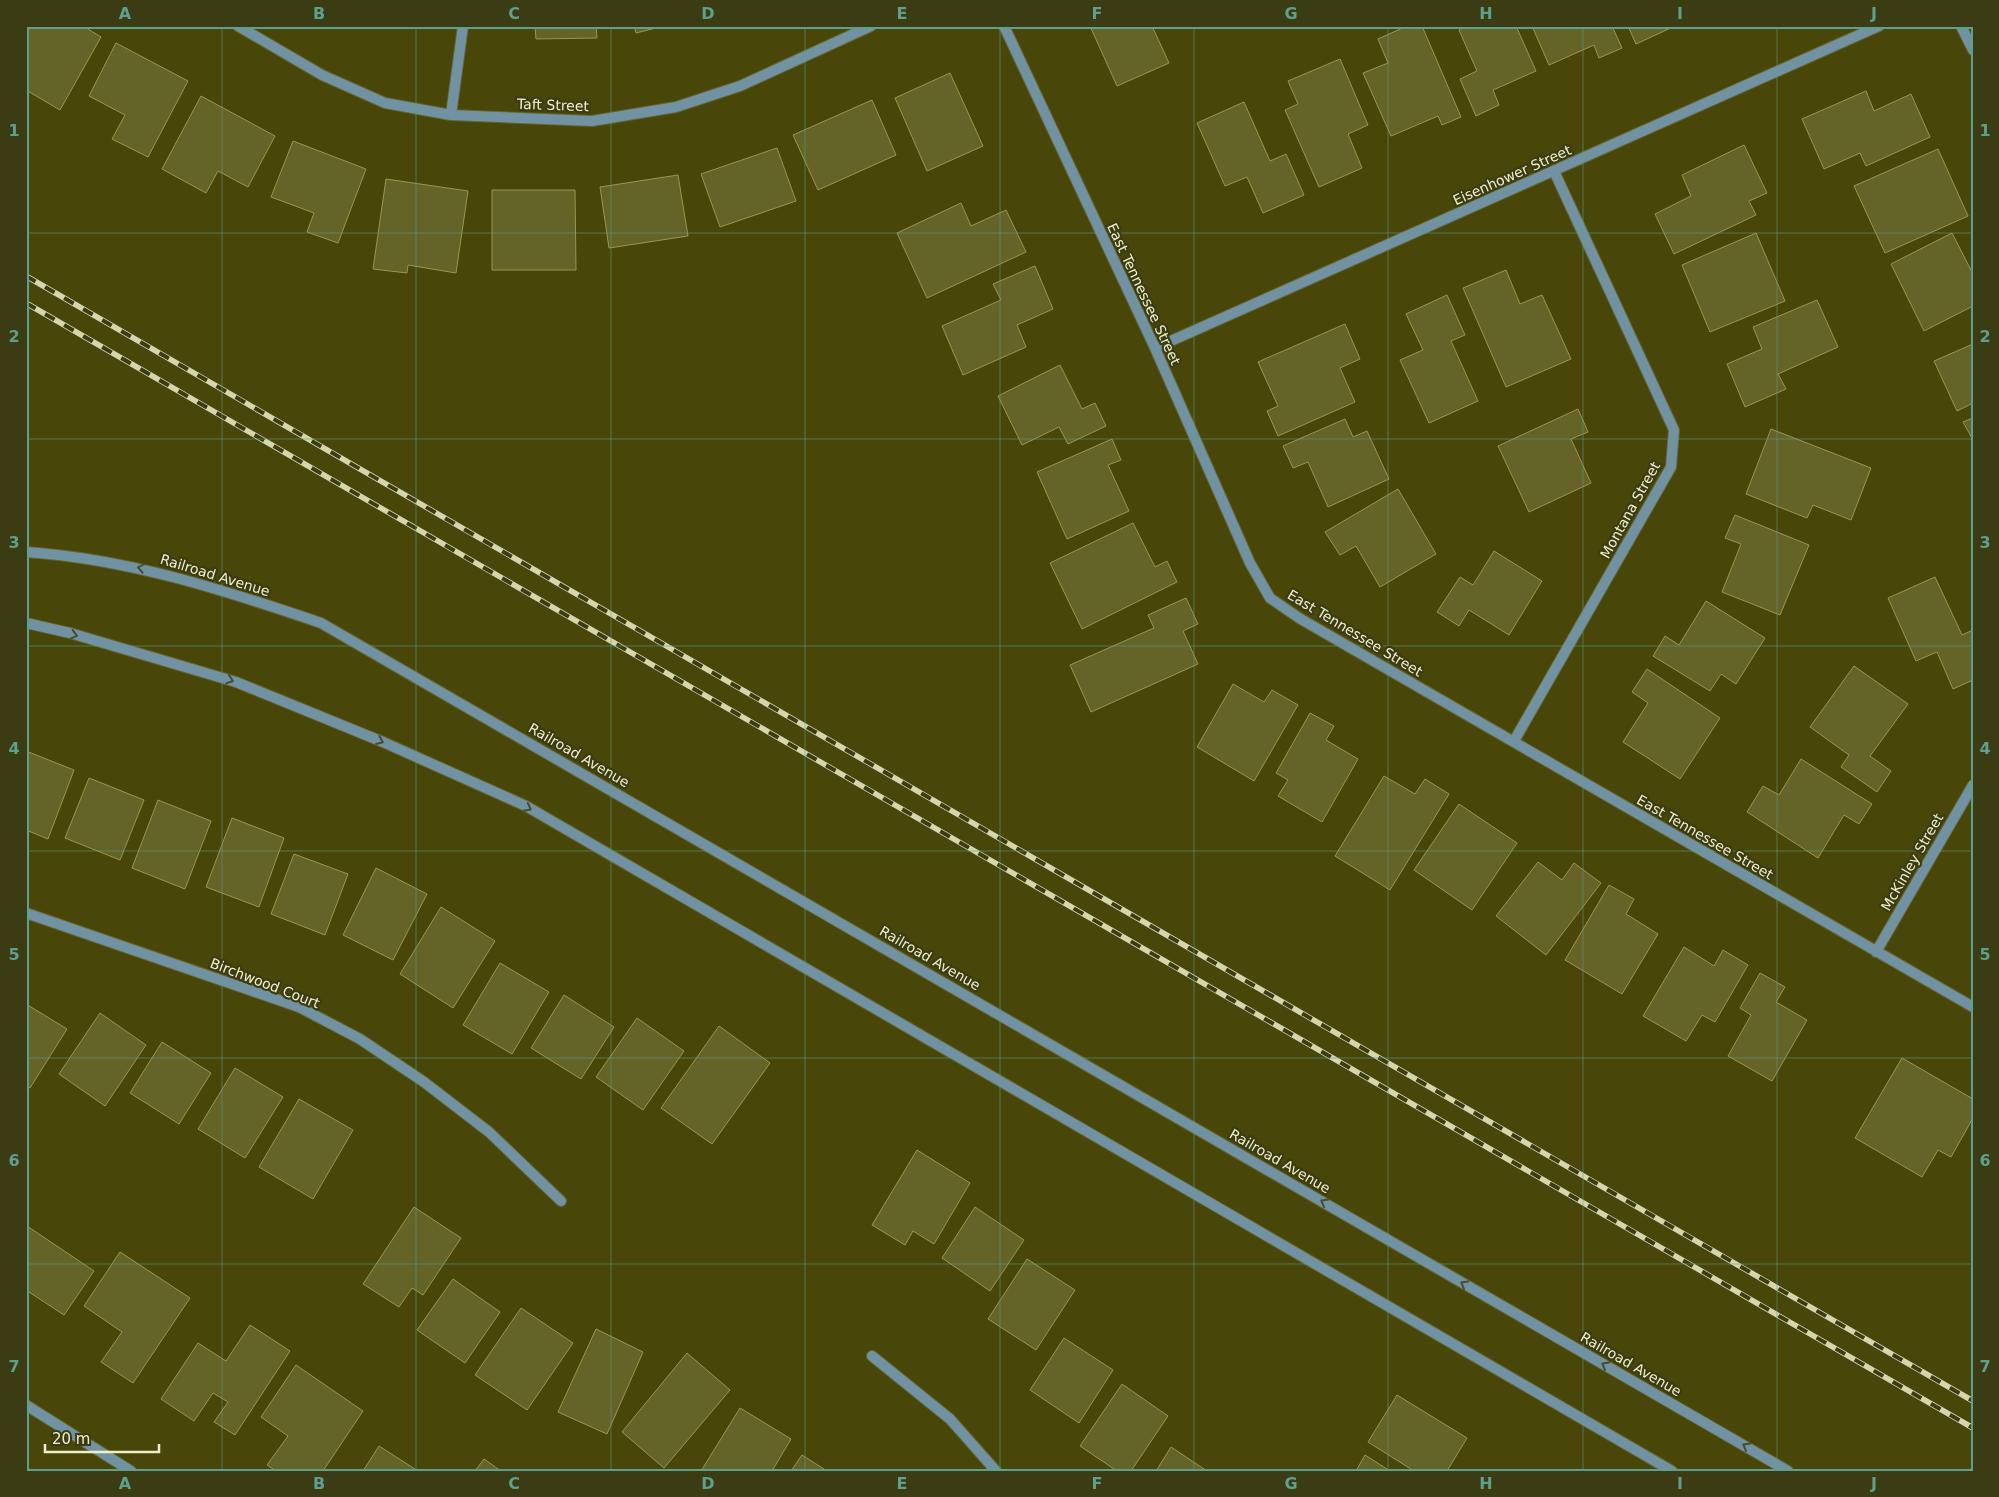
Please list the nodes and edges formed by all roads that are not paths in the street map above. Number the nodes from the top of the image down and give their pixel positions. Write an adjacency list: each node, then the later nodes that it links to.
1 (238, 26): 8 (street, Taft Street)
2 (463, 26): 8 (street)
3 (871, 26): 8 (street, Taft Street)
4 (1004, 26): 10 (street, East Tennessee Street)
5 (1880, 26): 9 (street, Eisenhower Street)
6 (1961, 26): 7 (street)
7 (1973, 50)
8 (451, 115)
9 (1554, 171): 10 (street, Eisenhower Street); 13 (street, Montana Street)
10 (1155, 348): 13 (street, East Tennessee Street)
11 (26, 552): 24 (street, Railroad Avenue, one-way to 11)
12 (26, 623): 23 (street, one-way to 23)
13 (1514, 741): 16 (street, East Tennessee Street)
14 (1973, 785): 16 (street, McKinley Street)
15 (26, 913): 18 (street, Birchwood Court)
16 (1876, 952): 17 (street, East Tennessee Street)
17 (1973, 1007)
18 (561, 1201)
19 (872, 1356): 22 (street)
20 (26, 1405): 21 (street)
21 (132, 1471)
22 (996, 1471)
23 (1672, 1471)
24 (1788, 1471)

